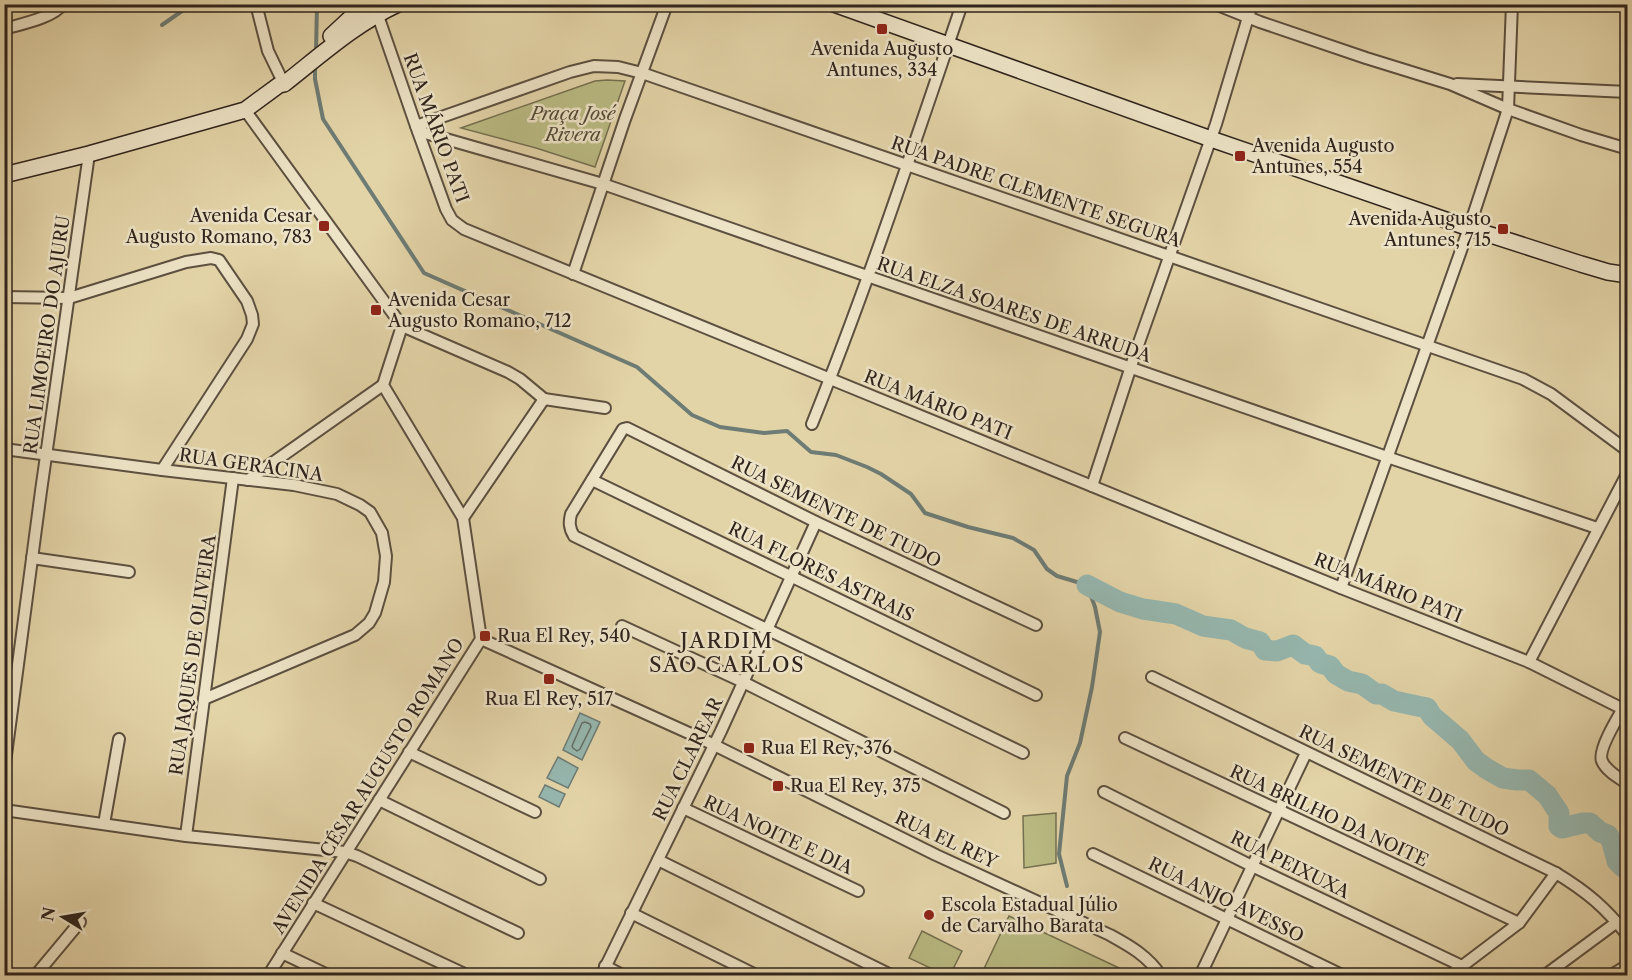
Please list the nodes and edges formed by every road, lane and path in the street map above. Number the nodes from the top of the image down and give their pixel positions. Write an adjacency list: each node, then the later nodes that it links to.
1 (63, 4): 12 (street)
2 (256, 4): 15 (street)
3 (398, 4): 10 (street)
4 (667, 4): 14 (street)
5 (834, 4): 13 (street)
6 (962, 4): 13 (street)
7 (1215, 4): 11 (street)
8 (1252, 4): 11 (street)
9 (1512, 4): 17 (street)
10 (373, 8): 15 (street); 21 (street, RUA MÁRIO PATI)
11 (1248, 17): 16 (street); 22 (street)
12 (4, 29)
13 (948, 46): 22 (street); 25 (street)
14 (642, 73): 21 (street, RUA PADRE CLEMENTE SEGURA); 25 (street, RUA PADRE CLEMENTE SEGURA); 27 (street)
15 (281, 83): 20 (street)
16 (1450, 84): 17 (street); 19 (street)
17 (1508, 87): 18 (street); 19 (street)
18 (1628, 92)
19 (1508, 109): 23 (street); 28 (street)
20 (245, 110): 24 (street); 35 (street)
21 (417, 129): 27 (street, RUA ELZA SOARES DE ARRUDA); 30 (street, RUA MÁRIO PATI)
22 (1211, 139): 28 (street); 29 (street)
23 (1628, 149)
24 (89, 154): 26 (street); 34 (street, RUA LIMOEIRO DO AJURU)
25 (906, 164): 29 (street, RUA PADRE CLEMENTE SEGURA); 32 (street)
26 (4, 175)
27 (603, 184): 30 (street); 32 (street, RUA ELZA SOARES DE ARRUDA)
28 (1469, 228): 31 (street); 36 (street)
29 (1170, 257): 36 (street, RUA PADRE CLEMENTE SEGURA); 37 (street)
30 (573, 274): 38 (street, RUA MÁRIO PATI)
31 (1628, 274)
32 (867, 276): 37 (street, RUA ELZA SOARES DE ARRUDA); 38 (street)
33 (4, 297): 34 (street)
34 (69, 298): 45 (street, RUA LIMOEIRO DO AJURU); 47 (street)
35 (402, 326): 39 (street); 40 (street)
36 (1427, 346): 44 (street, RUA PADRE CLEMENTE SEGURA); 46 (street)
37 (1131, 368): 46 (street, RUA ELZA SOARES DE ARRUDA); 52 (street)
38 (830, 379): 42 (street); 52 (street, RUA MÁRIO PATI)
39 (383, 385): 50 (street); 53 (street, AVENIDA CÉSAR AUGUSTO ROMANO)
40 (544, 399): 41 (street); 53 (street)
41 (605, 408)
42 (812, 424)
43 (4, 449): 45 (street, RUA GERACINA)
44 (1628, 451)
45 (46, 455): 47 (street, RUA GERACINA); 56 (street, RUA LIMOEIRO DO AJURU)
46 (1387, 457): 55 (street, RUA ELZA SOARES DE ARRUDA); 59 (street)
47 (162, 470): 49 (street, RUA GERACINA)
48 (1628, 472): 55 (street)
49 (233, 478): 50 (street, RUA GERACINA); 68 (street, RUA JAQUES DE OLIVEIRA)
50 (248, 480): 68 (street, RUA GERACINA)
51 (592, 480): 54 (street, RUA SEMENTE DE TUDO); 58 (street, RUA FLORES ASTRAIS); 62 (street)
52 (1092, 486): 59 (street, RUA MÁRIO PATI)
53 (463, 518): 63 (street, AVENIDA CÉSAR AUGUSTO ROMANO)
54 (816, 522): 58 (street, RUA CLAREAR); 60 (street, RUA SEMENTE DE TUDO)
55 (1597, 528): 64 (street)
56 (32, 558): 57 (street); 76 (street, RUA LIMOEIRO DO AJURU)
57 (129, 572)
58 (792, 576): 62 (street, RUA CLAREAR); 67 (street, RUA FLORES ASTRAIS)
59 (1341, 588): 64 (street, RUA MÁRIO PATI)
60 (1036, 625)
61 (622, 626): 66 (street)
62 (766, 628): 66 (street, RUA CLAREAR); 74 (street)
63 (481, 639): 72 (street, RUA EL REY); 73 (street, AVENIDA CÉSAR AUGUSTO ROMANO)
64 (1529, 662): 69 (street, RUA MÁRIO PATI)
65 (1152, 677): 75 (street, RUA SEMENTE DE TUDO)
66 (743, 682): 72 (street, RUA CLAREAR); 84 (street)
67 (1036, 695)
68 (204, 699): 86 (street, RUA JAQUES DE OLIVEIRA)
69 (1625, 704): 77 (street)
70 (1125, 738): 82 (street, RUA BRILHO DA NOITE)
71 (119, 739): 85 (street)
72 (713, 745): 80 (street, RUA CLAREAR); 113 (street, RUA EL REY)
73 (409, 752): 79 (street, AVENIDA CÉSAR AUGUSTO ROMANO); 83 (street)
74 (1023, 753)
75 (1306, 753): 82 (street); 91 (street, RUA SEMENTE DE TUDO)
76 (4, 770)
77 (1628, 784)
78 (1104, 792): 90 (street, RUA PEIXUXA)
79 (379, 800): 87 (street, AVENIDA CÉSAR AUGUSTO ROMANO); 92 (street)
80 (683, 808): 89 (street, RUA CLAREAR); 93 (street, RUA NOITE E DIA)
81 (4, 810): 85 (street)
82 (1278, 811): 90 (street); 99 (street, RUA BRILHO DA NOITE)
83 (535, 813)
84 (1004, 813)
85 (105, 824): 86 (street)
86 (186, 836): 87 (street)
87 (345, 852): 94 (street, AVENIDA CÉSAR AUGUSTO ROMANO); 100 (street)
88 (1093, 854): 96 (street, RUA ANJO AVESSO)
89 (658, 860): 95 (street, RUA CLAREAR); 112 (street)
90 (1252, 866): 96 (street); 104 (street, RUA PEIXUXA)
91 (1556, 873): 98 (street, RUA SEMENTE DE TUDO); 99 (street)
92 (540, 879)
93 (858, 891)
94 (313, 903): 102 (street, AVENIDA CÉSAR AUGUSTO ROMANO); 109 (street)
95 (631, 913): 105 (street, RUA CLAREAR); 111 (street)
96 (1227, 920): 114 (street); 115 (street, RUA ANJO AVESSO)
97 (80, 922): 107 (street)
98 (1617, 922): 101 (street, RUA SEMENTE DE TUDO); 117 (street)
99 (1519, 923): 104 (street)
100 (518, 933)
101 (1628, 936)
102 (282, 953): 106 (street, AVENIDA CÉSAR AUGUSTO ROMANO); 108 (street)
103 (1628, 965): 118 (street)
104 (1462, 966): 116 (street)
105 (603, 971): 110 (street)
106 (271, 973)
107 (35, 975)
108 (330, 975)
109 (468, 975)
110 (624, 975)
111 (758, 975)
112 (893, 975)
113 (1161, 975)
114 (1202, 975)
115 (1344, 975)
116 (1449, 975)
117 (1544, 975)
118 (1610, 975)

